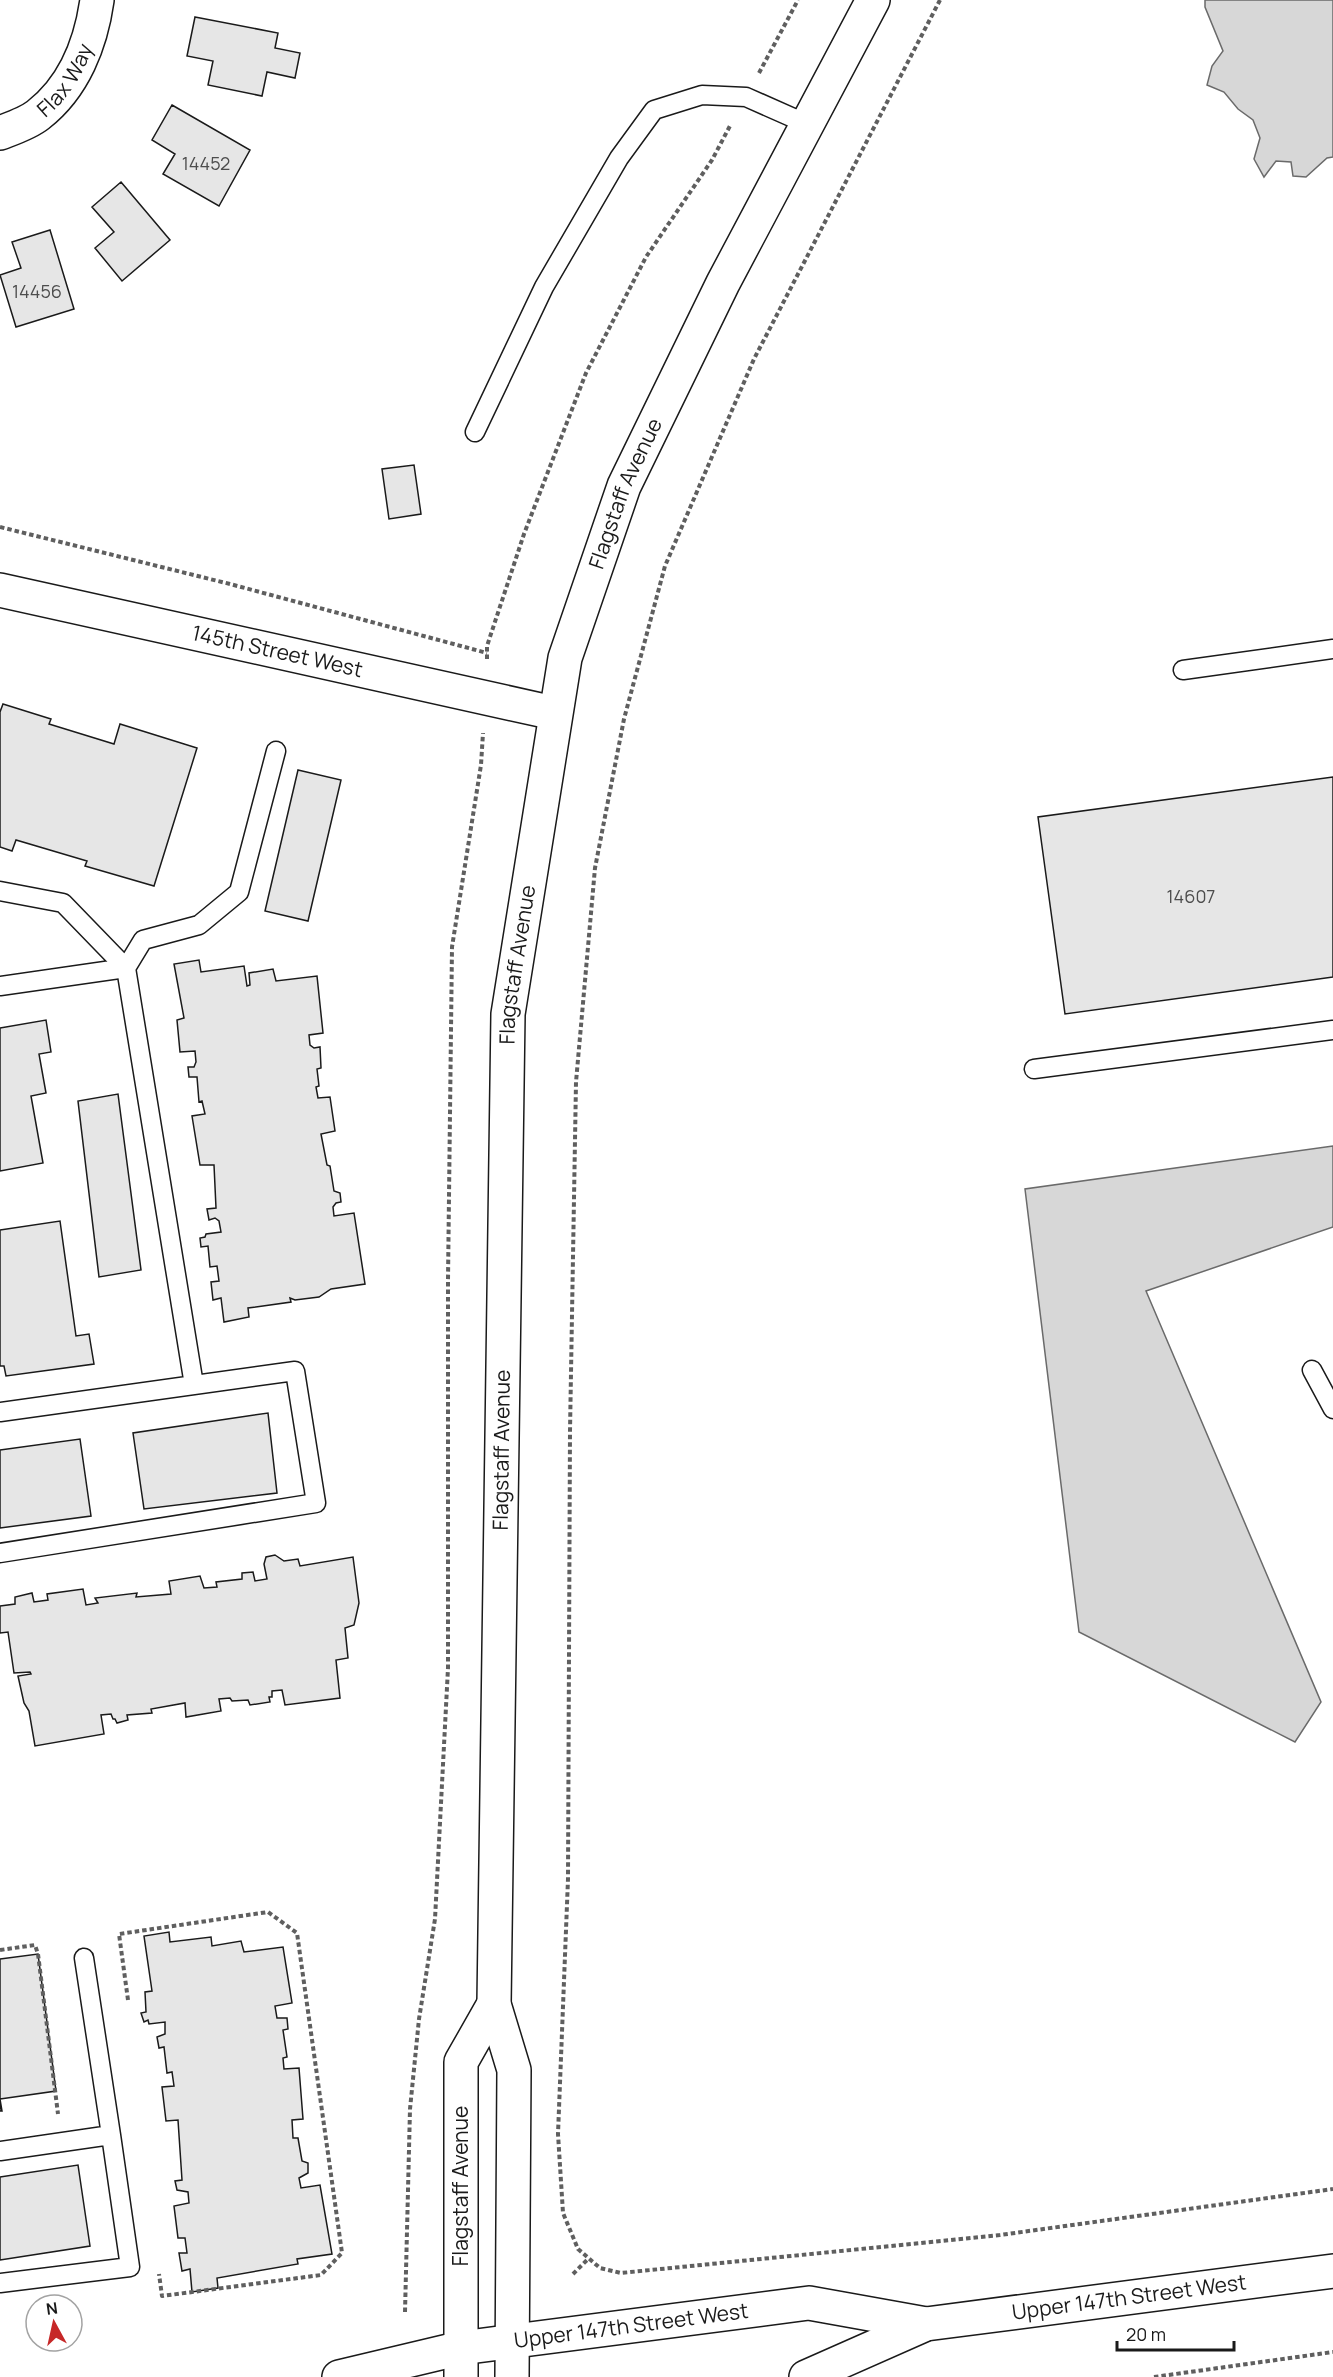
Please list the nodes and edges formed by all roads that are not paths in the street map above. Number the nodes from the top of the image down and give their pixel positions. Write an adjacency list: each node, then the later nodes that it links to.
1 (97, 0): 4 (street, Flax Way)
2 (873, 0): 3 (street, Flagstaff Avenue)
3 (807, 124): 5 (lane); 9 (street, Flagstaff Avenue)
4 (0, 133)
5 (475, 432)
6 (0, 590): 9 (street, 145th Street West)
7 (1333, 649): 8 (lane)
8 (1183, 670)
9 (554, 713): 22 (street, Flagstaff Avenue)
10 (276, 751): 12 (lane)
11 (0, 891): 12 (lane)
12 (126, 968): 13 (lane); 17 (lane)
13 (0, 986)
14 (1333, 1030): 15 (lane)
15 (1034, 1069)
16 (1312, 1370): 18 (lane)
17 (194, 1385): 19 (lane); 20 (lane)
18 (1333, 1409)
19 (0, 1412)
20 (0, 1553)
21 (84, 1958): 23 (lane)
22 (494, 2004): 28 (street, Flagstaff Avenue); 29 (street, Flagstaff Avenue)
23 (111, 2135): 24 (lane); 26 (lane)
24 (0, 2151)
25 (1333, 2271): 27 (street, Upper 147th Street West)
26 (0, 2283)
27 (926, 2324): 28 (street, Upper 147th Street West); 32 (street, Upper 147th Street West)
28 (512, 2342): 29 (street, Upper 147th Street West); 31 (street, Flagstaff Avenue)
29 (461, 2363): 30 (street, Upper 147th Street West)
30 (339, 2377)
31 (512, 2377)
32 (806, 2377)

